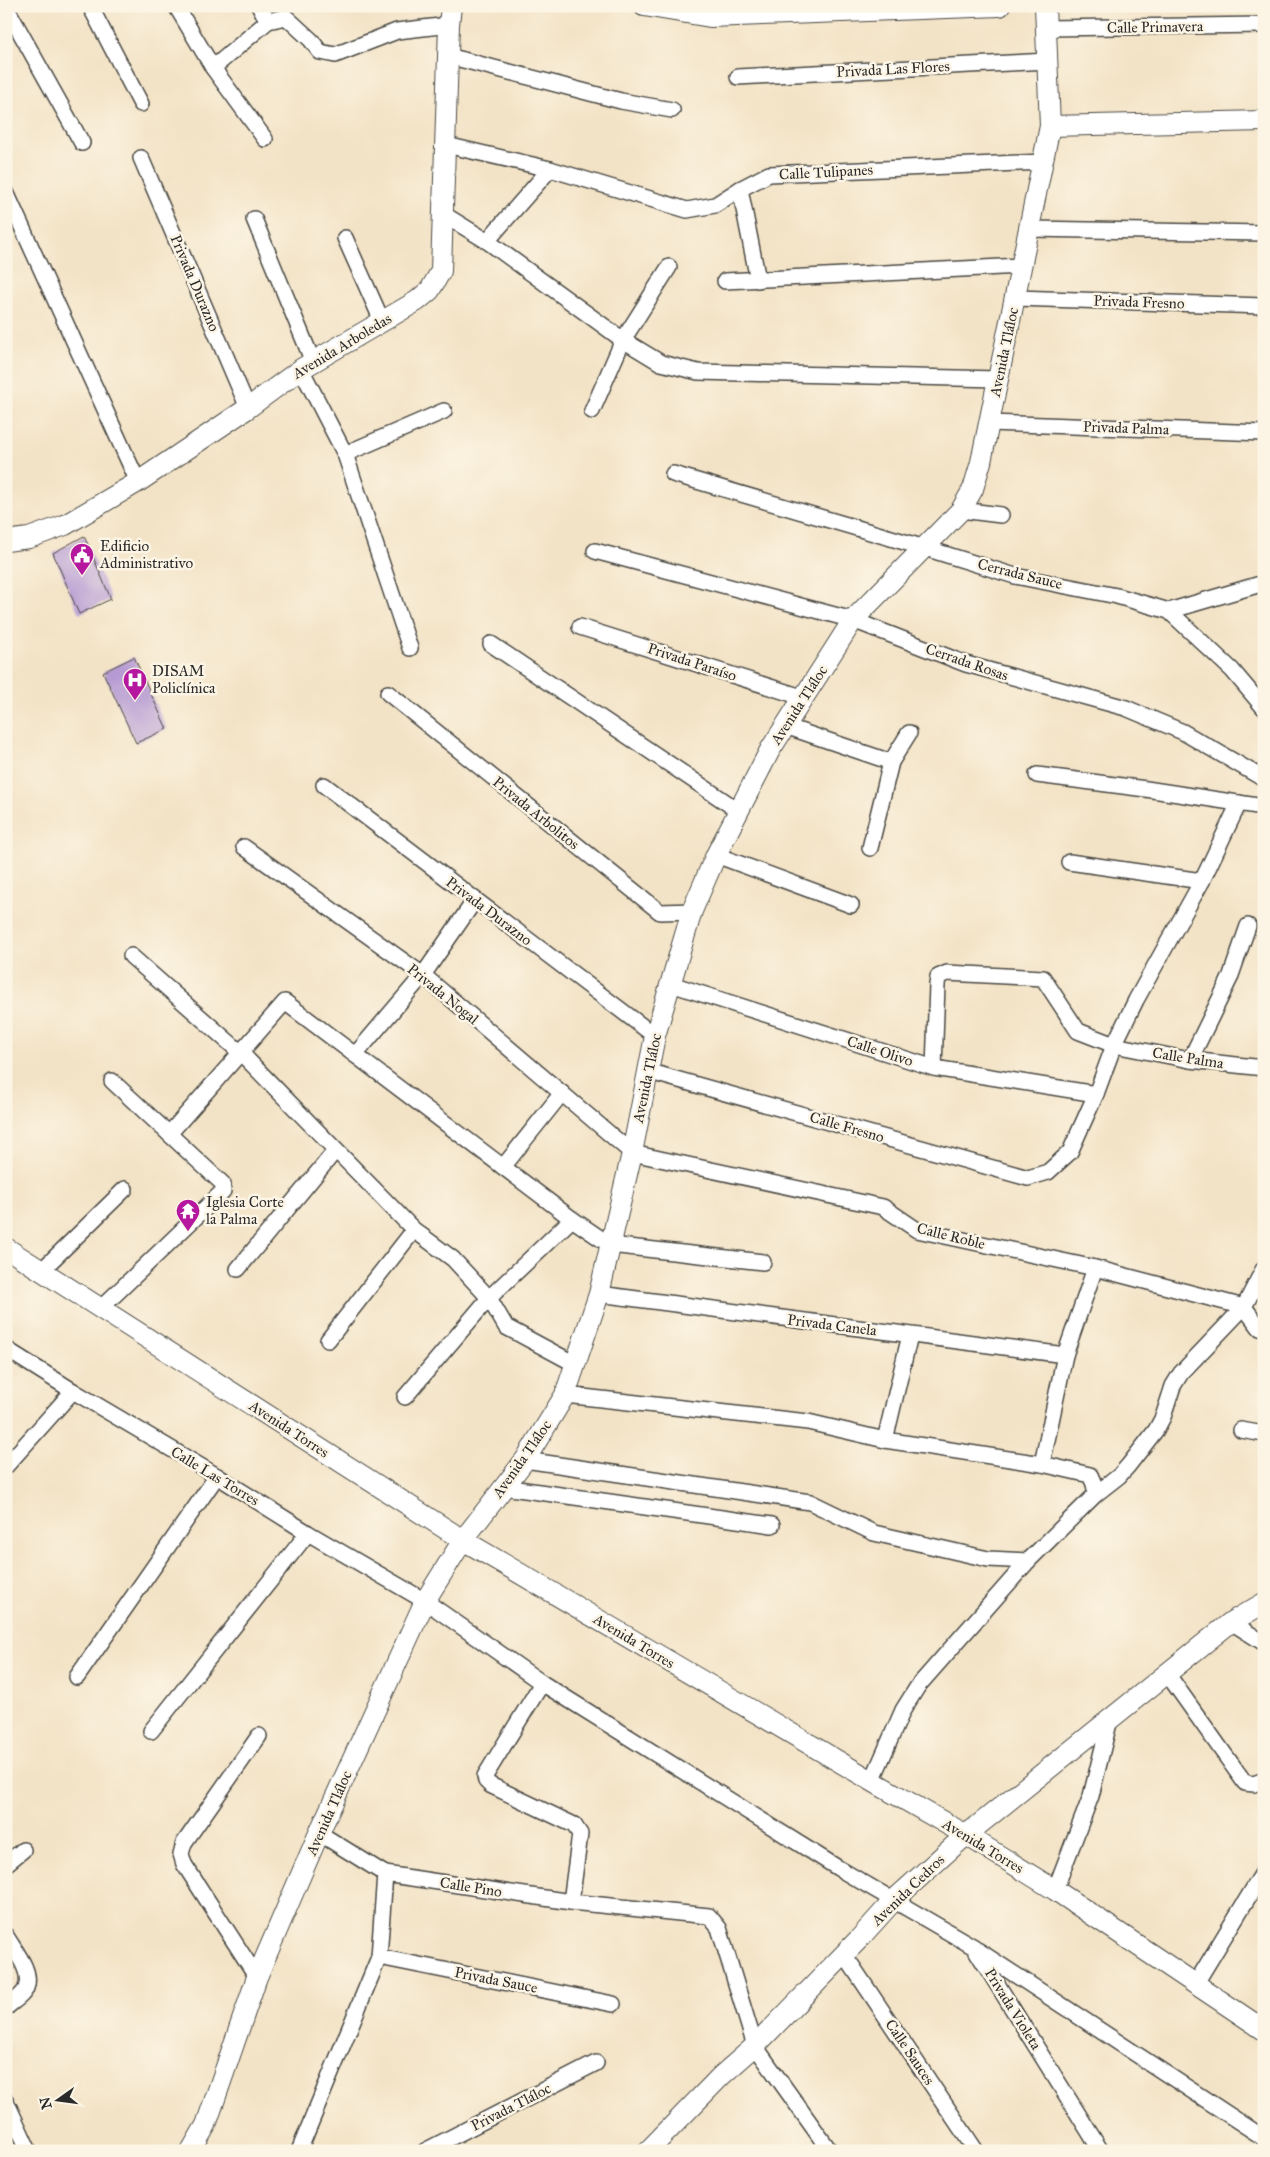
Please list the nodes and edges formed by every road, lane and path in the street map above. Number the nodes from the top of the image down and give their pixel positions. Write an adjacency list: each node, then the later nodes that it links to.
1 (90, 6): 18 (street)
2 (176, 6): 16 (street)
3 (259, 6): 11 (street)
4 (644, 6): 8 (main road)
5 (1000, 6): 8 (main road)
6 (1045, 6): 13 (main road, Avenida Tláloc)
7 (6, 7): 23 (street)
8 (710, 11)
9 (290, 12): 10 (street); 11 (street)
10 (450, 15): 14 (main road, Avenida Arboledas)
11 (268, 21): 16 (street)
12 (1264, 25): 13 (street, Calle Primavera)
13 (1046, 28): 15 (main road, Avenida Tláloc)
14 (448, 56): 19 (street); 24 (main road, Avenida Arboledas)
15 (1048, 61): 17 (street, Privada Las Flores); 21 (main road, Avenida Tláloc)
16 (213, 68): 22 (street)
17 (738, 77)
18 (141, 104)
19 (672, 110)
20 (1264, 121): 21 (main road)
21 (1050, 126): 26 (main road, Avenida Tláloc)
22 (265, 139)
23 (82, 142)
24 (446, 145): 27 (street, Calle Tulipanes); 30 (main road, Avenida Arboledas)
25 (141, 158): 46 (street, Privada Durazno)
26 (1043, 162): 28 (street, Calle Tulipanes); 32 (main road, Avenida Tláloc)
27 (550, 169): 28 (street, Calle Tulipanes); 35 (street)
28 (740, 189): 38 (street)
29 (10, 199): 53 (street)
30 (443, 214): 35 (street); 42 (main road, Avenida Arboledas)
31 (254, 219): 44 (street)
32 (1029, 229): 33 (street); 36 (main road, Avenida Tláloc)
33 (1264, 233)
34 (344, 238): 42 (street)
35 (487, 242): 43 (street)
36 (1021, 266): 38 (street); 40 (main road, Avenida Tláloc)
37 (669, 267): 43 (street)
38 (758, 280): 39 (street)
39 (725, 281)
40 (1015, 298): 41 (street, Privada Fresno); 45 (main road, Avenida Tláloc)
41 (1264, 306)
42 (382, 321): 44 (main road, Avenida Arboledas)
43 (623, 340): 45 (street); 48 (street)
44 (307, 365): 46 (main road, Avenida Arboledas); 51 (street)
45 (998, 378): 49 (main road, Avenida Tláloc)
46 (248, 408): 53 (main road, Avenida Arboledas)
47 (444, 411): 51 (street)
48 (592, 411)
49 (989, 422): 50 (street, Privada Palma); 54 (main road, Avenida Tláloc)
50 (1264, 434)
51 (344, 454): 64 (street)
52 (673, 474): 57 (street, Cerrada Sauce)
53 (138, 482): 56 (main road, Avenida Arboledas)
54 (962, 510): 55 (street); 57 (main road, Avenida Tláloc)
55 (1001, 515)
56 (6, 541)
57 (925, 548): 60 (street, Cerrada Sauce); 61 (main road, Avenida Tláloc)
58 (595, 551): 61 (street, Cerrada Rosas)
59 (1264, 583): 60 (street)
60 (1169, 611): 67 (street)
61 (853, 620): 66 (main road, Avenida Tláloc); 72 (street, Cerrada Rosas)
62 (580, 627): 66 (street, Privada Paraíso)
63 (491, 644): 76 (street)
64 (410, 648)
65 (388, 694): 84 (street, Privada Arbolitos)
66 (804, 698): 68 (main road, Avenida Tláloc)
67 (1264, 708)
68 (785, 726): 70 (street); 76 (main road, Avenida Tláloc)
69 (909, 733): 70 (street)
70 (891, 762): 78 (street)
71 (1036, 775): 74 (street)
72 (1264, 779)
73 (324, 784): 82 (street, Privada Durazno)
74 (1239, 803): 75 (street); 81 (street)
75 (1264, 807)
76 (739, 811): 79 (main road, Avenida Tláloc)
77 (244, 846): 87 (street, Privada Nogal)
78 (870, 848)
79 (716, 855): 83 (street); 84 (main road, Avenida Tláloc)
80 (1069, 862): 81 (street)
81 (1202, 881): 90 (street)
82 (475, 900): 87 (street); 89 (street, Privada Durazno)
83 (852, 905)
84 (692, 911): 88 (main road, Avenida Tláloc)
85 (1248, 926): 93 (street)
86 (131, 956): 91 (street)
87 (423, 975): 92 (street); 98 (street, Privada Nogal)
88 (671, 984): 89 (main road, Avenida Tláloc); 94 (street, Calle Olivo)
89 (655, 1036): 96 (main road, Avenida Tláloc)
90 (1114, 1045): 93 (street, Calle Palma); 94 (street, Calle Palma); 99 (street)
91 (241, 1053): 92 (street); 100 (street); 101 (street)
92 (355, 1055): 103 (street)
93 (1190, 1060): 95 (street, Calle Palma)
94 (934, 1068): 99 (street, Calle Olivo)
95 (1264, 1068)
96 (647, 1071): 99 (street, Calle Fresno); 102 (main road, Avenida Tláloc)
97 (112, 1081): 100 (street)
98 (562, 1093): 102 (street, Privada Nogal); 103 (street)
99 (1096, 1094)
100 (169, 1134): 117 (street)
101 (335, 1151): 106 (street); 112 (street)
102 (632, 1153): 107 (main road, Avenida Tláloc); 110 (street, Calle Roble)
103 (503, 1167): 105 (street)
104 (125, 1189): 113 (street)
105 (572, 1219): 107 (street); 115 (street)
106 (414, 1230): 115 (street); 120 (street)
107 (610, 1245): 109 (street); 114 (main road, Avenida Tláloc)
108 (6, 1248): 113 (main road, Avenida Torres)
109 (763, 1262)
110 (1096, 1268): 116 (street, Calle Roble); 122 (street)
111 (1264, 1268): 116 (street)
112 (238, 1269)
113 (42, 1270): 117 (main road, Avenida Torres)
114 (599, 1294): 119 (street, Privada Canela); 123 (main road, Avenida Tláloc)
115 (489, 1298): 123 (street); 126 (street)
116 (1244, 1307): 118 (street); 135 (street)
117 (101, 1308): 138 (main road, Avenida Torres)
118 (1264, 1329)
119 (910, 1335): 122 (street, Privada Canela); 129 (street)
120 (328, 1340)
121 (6, 1349): 124 (street, Calle Las Torres)
122 (1065, 1355): 131 (street)
123 (575, 1364): 125 (main road, Avenida Tláloc)
124 (73, 1391): 132 (street); 133 (street, Calle Las Torres)
125 (565, 1395): 129 (street); 130 (main road, Avenida Tláloc)
126 (405, 1397)
127 (1241, 1430): 128 (street)
128 (1264, 1434)
129 (885, 1440): 131 (street)
130 (525, 1460): 134 (main road, Avenida Tláloc); 139 (street)
131 (1042, 1464): 135 (street)
132 (6, 1466)
133 (218, 1476): 137 (street, Calle Las Torres); 145 (street)
134 (504, 1487): 136 (street); 138 (main road, Avenida Tláloc)
135 (1096, 1494): 139 (street)
136 (772, 1526)
137 (308, 1533): 140 (street, Calle Las Torres); 148 (street)
138 (463, 1540): 140 (main road, Avenida Tláloc); 151 (main road, Avenida Torres)
139 (1028, 1561): 151 (street)
140 (425, 1601): 146 (street, Calle Las Torres); 152 (main road, Avenida Tláloc)
141 (1264, 1603): 142 (main road, Avenida Cedros)
142 (1231, 1622): 143 (street); 144 (main road, Avenida Cedros)
143 (1264, 1643)
144 (1166, 1672): 147 (main road, Avenida Cedros); 150 (street)
145 (77, 1678)
146 (542, 1683): 159 (street, Privada Violeta); 160 (street)
147 (1110, 1719): 153 (main road, Avenida Cedros); 158 (street)
148 (151, 1731)
149 (259, 1736): 165 (street)
150 (1264, 1780)
151 (872, 1781): 153 (main road, Avenida Torres)
152 (319, 1833): 157 (street); 165 (main road, Avenida Tláloc)
153 (966, 1835): 158 (main road, Avenida Torres); 159 (main road, Avenida Cedros)
154 (23, 1850): 155 (street)
155 (6, 1864)
156 (1264, 1871): 166 (street)
157 (385, 1874): 160 (street, Calle Pino); 164 (street)
158 (1055, 1890): 166 (main road, Avenida Torres)
159 (894, 1900): 162 (street, Privada Violeta); 163 (main road, Avenida Cedros)
160 (572, 1902): 170 (street, Calle Pino)
161 (6, 1936): 168 (street)
162 (974, 1947): 173 (street); 181 (street, Privada Violeta)
163 (844, 1954): 170 (main road, Avenida Cedros); 180 (street, Calle Sauces)
164 (379, 1957): 167 (street, Privada Sauce); 176 (street)
165 (257, 1977): 175 (main road, Avenida Tláloc)
166 (1196, 1983): 169 (main road, Avenida Torres)
167 (613, 2004)
168 (6, 2008)
169 (1264, 2030)
170 (755, 2046): 178 (main road, Avenida Cedros); 179 (street, Calle Pino)
171 (596, 2063): 177 (street, Privada Tláloc)
172 (6, 2101): 174 (street)
173 (1264, 2138)
174 (29, 2151)
175 (191, 2151)
176 (299, 2151)
177 (426, 2151)
178 (648, 2151)
179 (830, 2151)
180 (976, 2151)
181 (1101, 2151)

